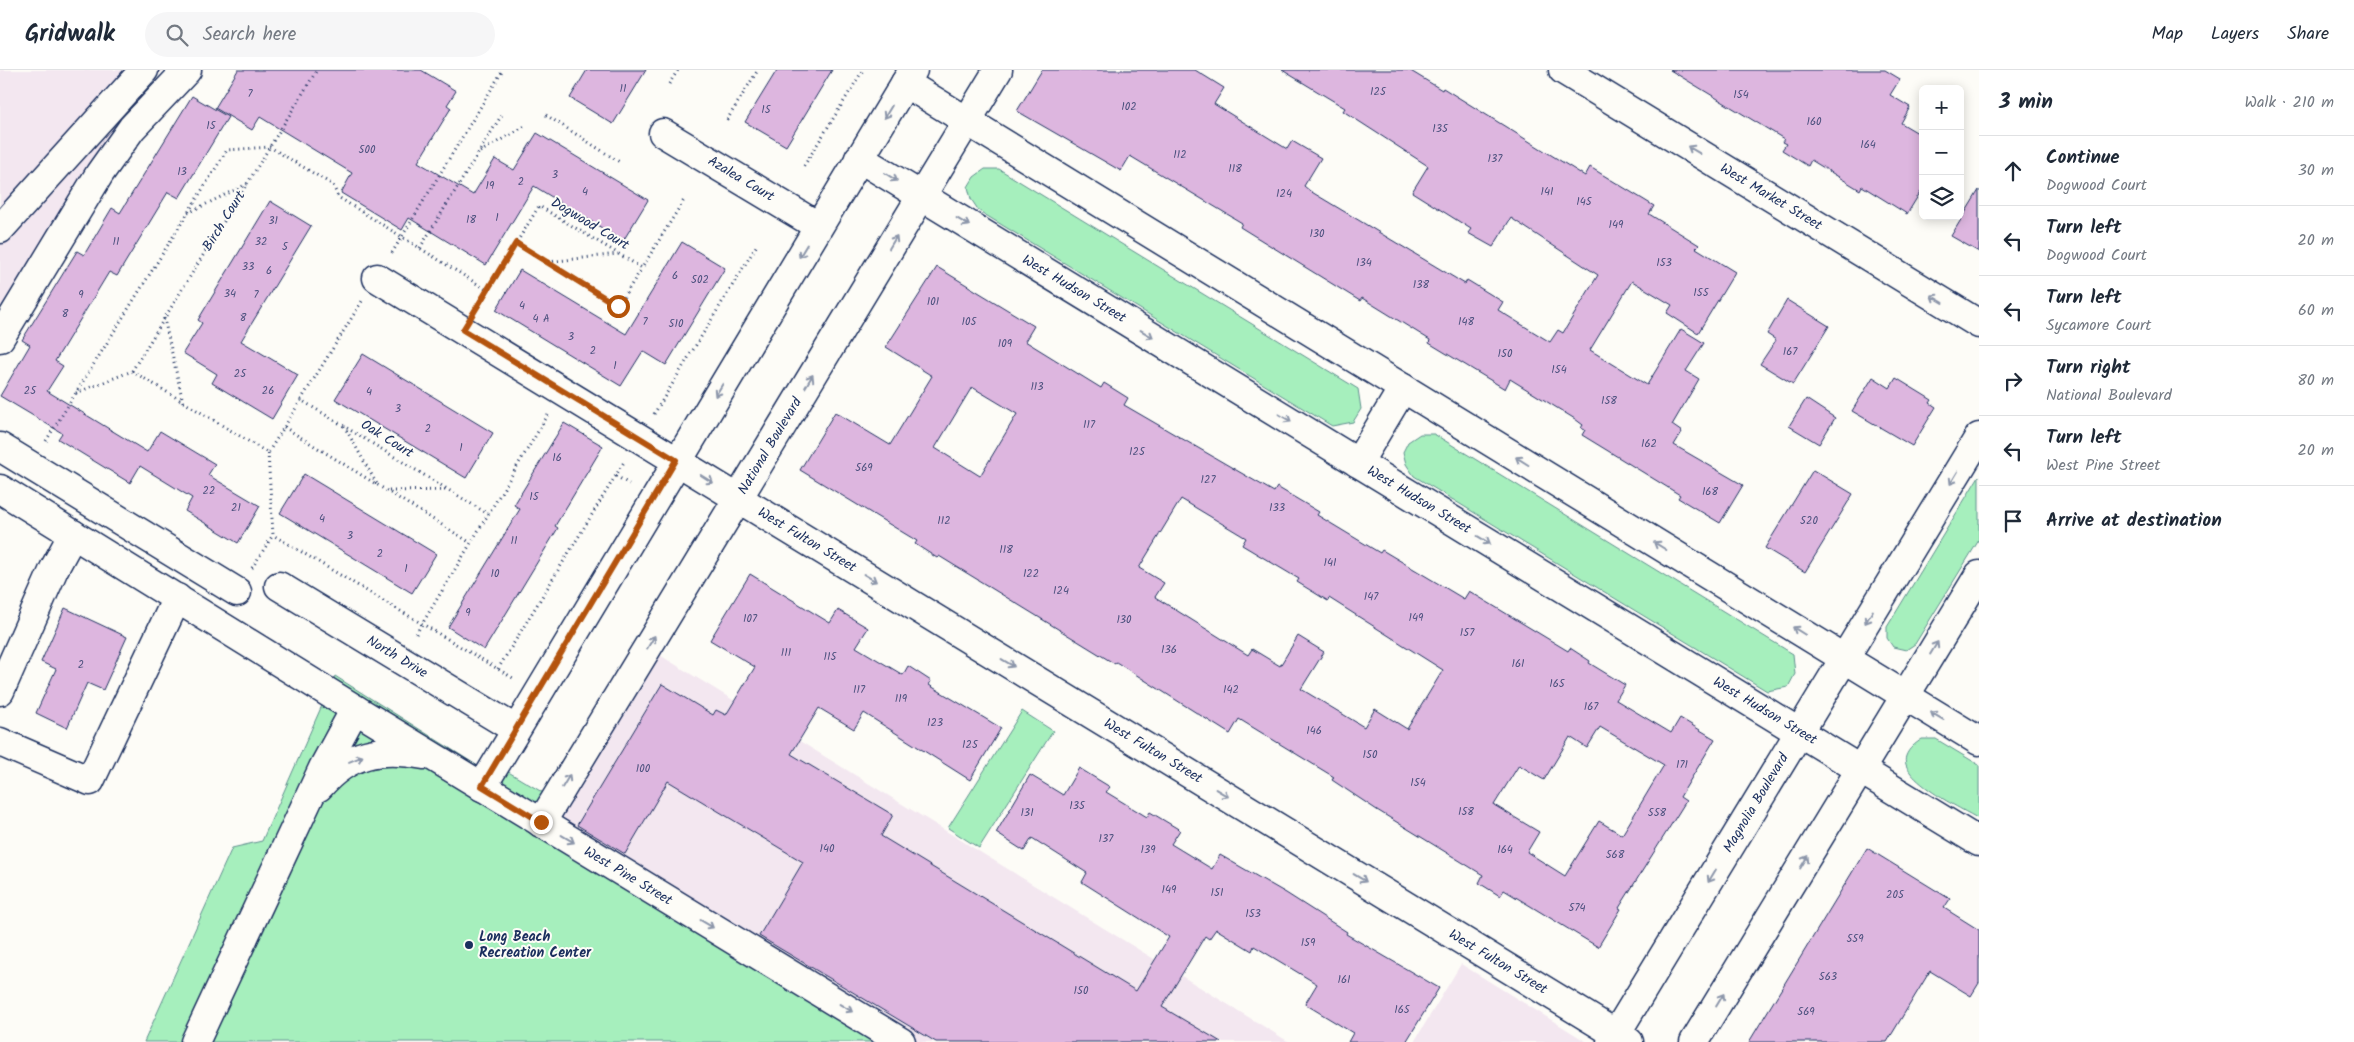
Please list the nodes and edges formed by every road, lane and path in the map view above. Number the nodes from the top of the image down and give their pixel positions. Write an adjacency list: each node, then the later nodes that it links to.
1 (144, 70): 28 (street)
2 (187, 70): 41 (street)
3 (317, 70): 18 (path, Birch Court)
4 (503, 70): 29 (path)
5 (678, 70): 11 (path)
6 (758, 70): 14 (path)
7 (863, 70): 22 (path)
8 (998, 70): 15 (street, National Boulevard)
9 (1563, 70): 39 (street, West Market Street, one-way to 9)
10 (909, 76): 15 (street); 20 (street, one-way to 20)
11 (669, 84)
12 (503, 113): 19 (path)
13 (546, 115): 21 (path)
14 (727, 120)
15 (967, 121): 24 (street, National Boulevard); 43 (street)
16 (524, 126): 19 (path)
17 (663, 132): 27 (street, Azalea Court)
18 (270, 147): 23 (path, Birch Court); 26 (path); 29 (path)
19 (479, 152): 32 (path)
20 (860, 158): 24 (street, West Hudson Street, one-way to 24); 27 (street)
21 (621, 162)
22 (804, 166)
23 (247, 183): 26 (path); 38 (path, Birch Court)
24 (922, 196): 56 (street, West Hudson Street, one-way to 56); 64 (street, National Boulevard, one-way to 24)
25 (684, 200): 35 (path)
26 (186, 214): 45 (path)
27 (818, 226): 54 (street, one-way to 54)
28 (0, 229)
29 (402, 236): 32 (path); 36 (path)
30 (516, 243): 33 (path, Dogwood Court); 34 (path); 37 (path, Dogwood Court)
31 (757, 245): 48 (path)
32 (420, 248): 37 (path)
33 (618, 254): 34 (path); 35 (path, Dogwood Court)
34 (548, 262): 35 (path)
35 (642, 268)
36 (377, 278): 40 (street, West Fulton Street); 46 (path)
37 (487, 290): 40 (path, Dogwood Court)
38 (164, 318): 42 (path, Birch Court); 47 (path)
39 (1979, 324)
40 (463, 330): 44 (street, West Fulton Street)
41 (0, 338)
42 (132, 371): 45 (path); 47 (path)
43 (1403, 388): 56 (street); 75 (street, one-way to 43)
44 (563, 391): 54 (street, West Fulton Street); 65 (path)
45 (75, 393): 57 (path)
46 (301, 400): 49 (path, Oak Court); 50 (path)
47 (183, 402): 53 (path)
48 (651, 418)
49 (343, 426): 59 (path); 62 (path, Oak Court)
50 (284, 428): 53 (path); 59 (path)
51 (1979, 437): 75 (street, Magnolia Boulevard, one-way to 75)
52 (0, 447): 57 (street)
53 (268, 453): 67 (path)
54 (676, 460): 64 (street, West Fulton Street, one-way to 64); 78 (street)
55 (624, 461): 58 (path)
56 (1358, 463): 82 (street, West Hudson Street, one-way to 82)
57 (31, 466): 71 (street)
58 (616, 476): 60 (path); 76 (path)
59 (378, 486): 63 (path)
60 (636, 488)
61 (0, 490): 66 (street, West Pine Street)
62 (448, 490): 63 (path); 65 (path, Oak Court)
63 (387, 491): 68 (path)
64 (738, 498): 89 (street, National Boulevard, one-way to 64); 91 (street, West Fulton Street, one-way to 91)
65 (488, 514): 68 (path)
66 (73, 534): 72 (street, West Pine Street); 77 (street)
67 (273, 535): 71 (path); 73 (path)
68 (471, 543): 73 (path)
69 (1979, 575): 79 (street, one-way to 69)
70 (279, 586): 74 (street, North Drive)
71 (237, 592)
72 (176, 598): 80 (street, West Pine Street); 83 (street)
73 (422, 624): 74 (path); 76 (path)
74 (401, 659): 81 (street, North Drive)
75 (1844, 659): 79 (street); 82 (street, Magnolia Boulevard)
76 (498, 669): 78 (path)
77 (0, 691)
78 (538, 692): 81 (street)
79 (1905, 696): 84 (street, one-way to 79); 86 (street)
80 (355, 709): 85 (street, West Pine Street); 88 (street)
81 (516, 729): 87 (street)
82 (1799, 732): 86 (street, West Hudson Street); 91 (street, Magnolia Boulevard, one-way to 91)
83 (0, 742)
84 (1979, 742)
85 (434, 758): 87 (street, West Pine Street); 88 (street, one-way to 85)
86 (1860, 770): 90 (street, West Hudson Street); 94 (street, one-way to 86)
87 (482, 786): 89 (street, West Pine Street)
88 (307, 802): 92 (street)
89 (541, 822): 93 (street, West Pine Street, one-way to 93)
90 (1979, 842)
91 (1619, 1039)
92 (196, 1042)
93 (901, 1042)
94 (1694, 1042)

